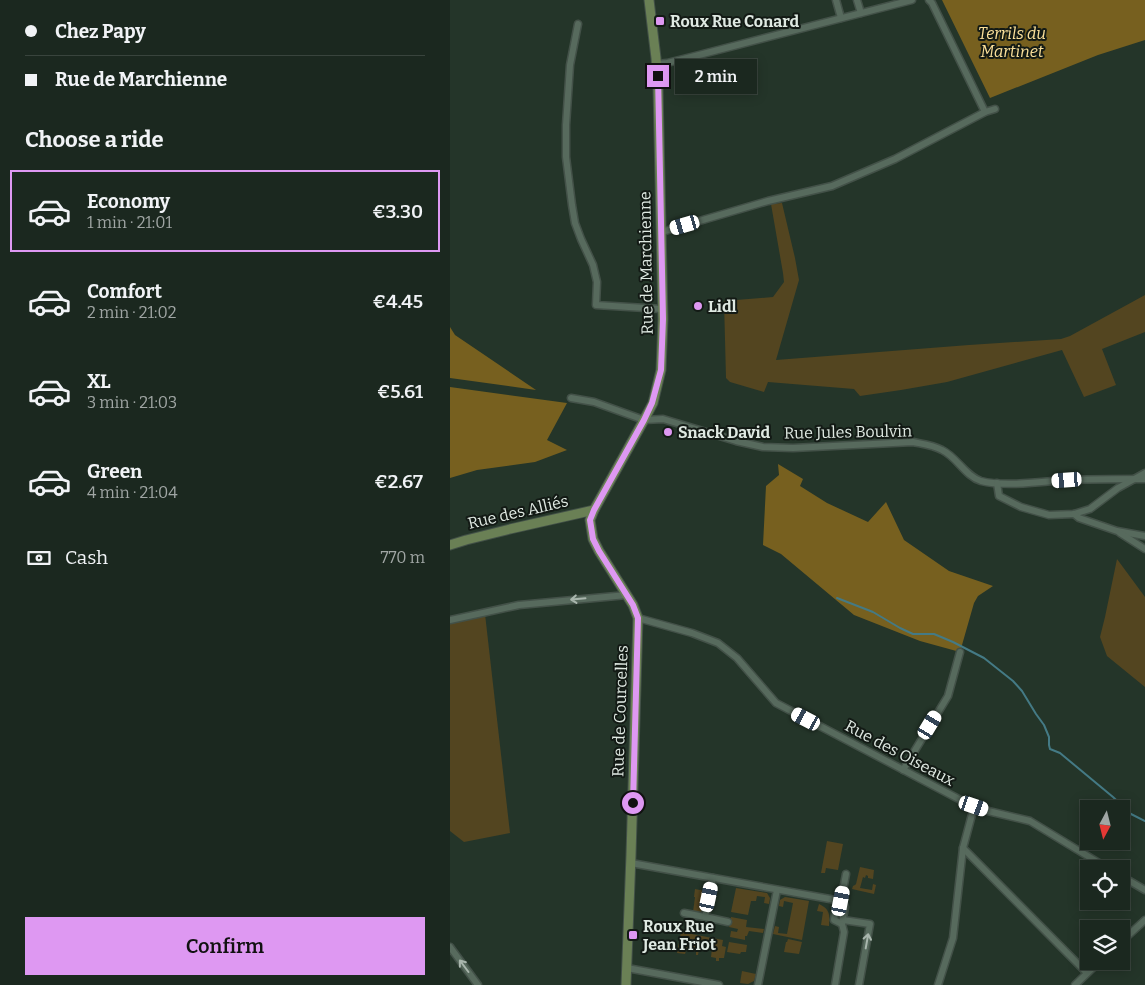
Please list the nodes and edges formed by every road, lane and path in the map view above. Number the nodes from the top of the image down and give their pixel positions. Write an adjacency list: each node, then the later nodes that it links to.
1 (649, 0): 9 (main road, Rue de Marchienne)
2 (836, 0): 7 (street)
3 (857, 0): 6 (street)
4 (912, 0): 6 (street)
5 (929, 0): 11 (street)
6 (860, 13): 7 (street)
7 (841, 18): 9 (street)
8 (578, 24): 13 (street)
9 (657, 64): 12 (main road, Rue de Marchienne)
10 (995, 109): 11 (street)
11 (985, 112): 12 (street)
12 (661, 231): 13 (main road, Rue de Marchienne)
13 (662, 309): 15 (main road, Rue de Marchienne)
14 (571, 398): 15 (street)
15 (644, 420): 19 (street, Rue Jules Boulvin); 20 (main road, Rue de Marchienne)
16 (1145, 473): 17 (street)
17 (1133, 479): 18 (street, Rue Jules Boulvin); 19 (street, Rue Jules Boulvin); 21 (street)
18 (1145, 480)
19 (997, 483): 21 (street)
20 (594, 510): 24 (main road, Rue des Alliés); 26 (main road, Rue de Courcelles)
21 (1074, 514): 22 (street)
22 (1117, 531): 23 (street); 25 (street)
23 (1145, 536)
24 (450, 545)
25 (1145, 548)
26 (627, 595): 27 (main road, Rue de Courcelles); 28 (street, one-way to 28)
27 (638, 618): 30 (street, Rue des Oiseaux); 34 (main road, Rue de Courcelles)
28 (450, 620)
29 (960, 652): 30 (street)
30 (903, 770): 31 (street, Rue des Oiseaux)
31 (974, 806): 32 (street); 33 (street, Rue des Oiseaux)
32 (963, 848): 50 (street); 57 (street)
33 (1095, 860)
34 (631, 863): 36 (street); 48 (main road, Rue de Courcelles)
35 (846, 874): 40 (street)
36 (713, 878): 38 (street); 42 (street)
37 (1130, 881): 39 (street)
38 (777, 890): 40 (street); 54 (street)
39 (1145, 890)
40 (841, 902): 45 (street)
41 (684, 913): 42 (street)
42 (705, 917): 44 (street)
43 (1145, 920): 46 (street)
44 (728, 922)
45 (842, 922): 55 (street); 56 (street, one-way to 45)
46 (1130, 934)
47 (450, 948): 51 (street, one-way to 47)
48 (627, 968): 52 (main road, Rue de Courcelles); 53 (street)
49 (1090, 970): 50 (street)
50 (1087, 973): 58 (street)
51 (478, 985)
52 (626, 985)
53 (719, 985)
54 (758, 985)
55 (835, 985)
56 (859, 985)
57 (938, 985)
58 (1075, 985)

